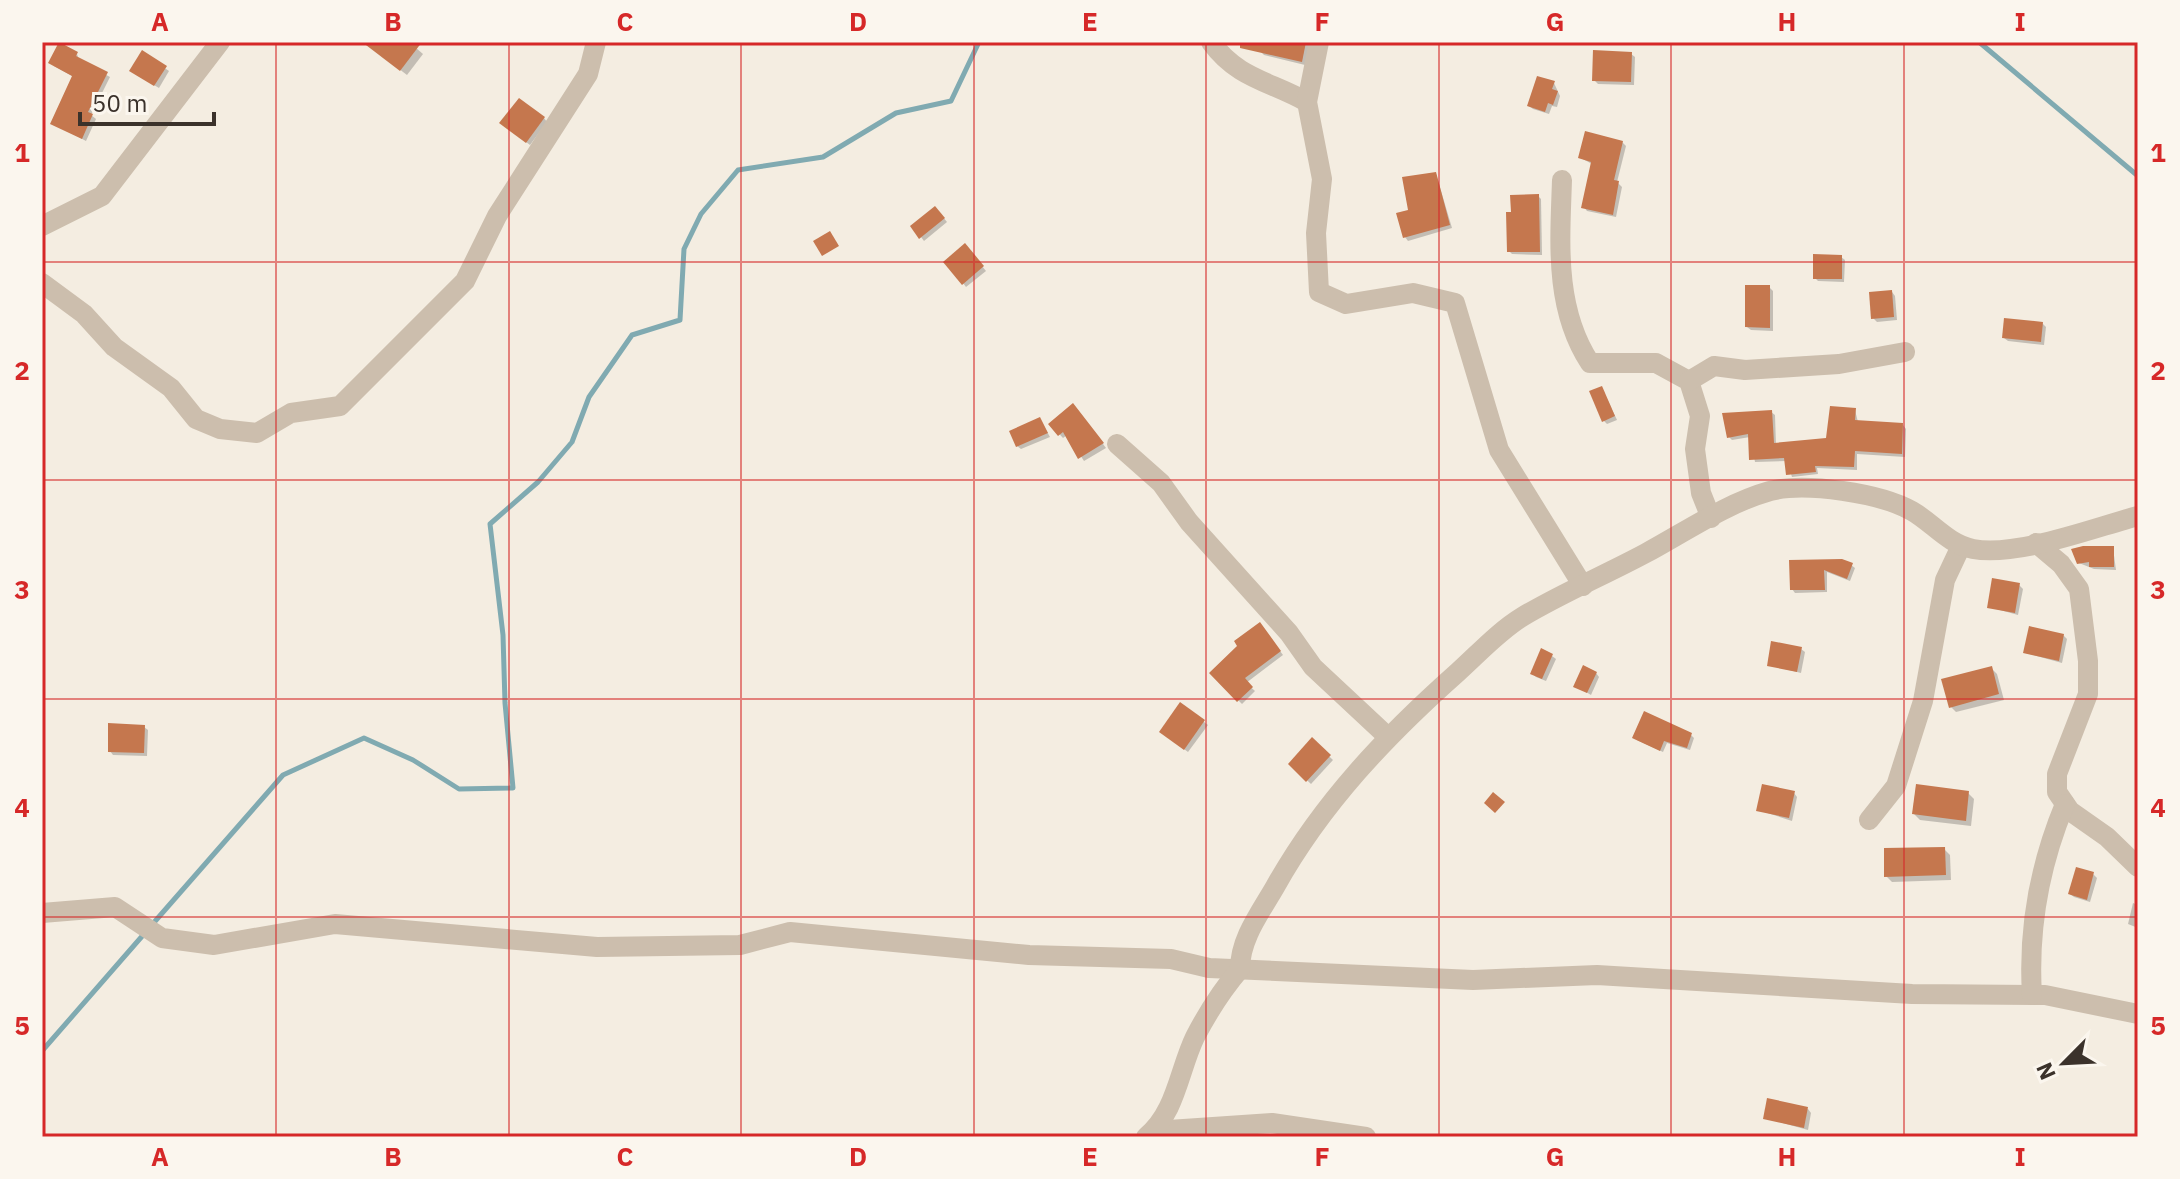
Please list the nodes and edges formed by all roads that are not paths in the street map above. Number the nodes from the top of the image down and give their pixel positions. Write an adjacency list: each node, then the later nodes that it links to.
1 (220, 42): 7 (street)
2 (596, 42): 8 (street)
3 (1211, 42): 5 (street)
4 (1319, 42): 5 (street)
5 (1307, 102): 16 (street)
6 (1562, 180): 10 (street)
7 (42, 226)
8 (42, 283)
9 (1905, 352): 10 (street)
10 (1689, 381): 13 (street)
11 (1117, 444): 17 (street)
12 (2138, 516): 14 (street)
13 (1711, 518): 15 (street); 16 (street)
14 (2036, 543): 15 (street); 18 (street)
15 (1961, 546): 19 (street)
16 (1583, 586): 17 (street)
17 (1388, 737): 22 (street)
18 (2065, 804): 20 (street); 23 (street)
19 (1869, 820)
20 (2138, 867)
21 (42, 913): 22 (street)
22 (1240, 969): 23 (street); 25 (street)
23 (2032, 995): 24 (street)
24 (2138, 1014)
25 (1150, 1134): 26 (street)
26 (1366, 1137)

